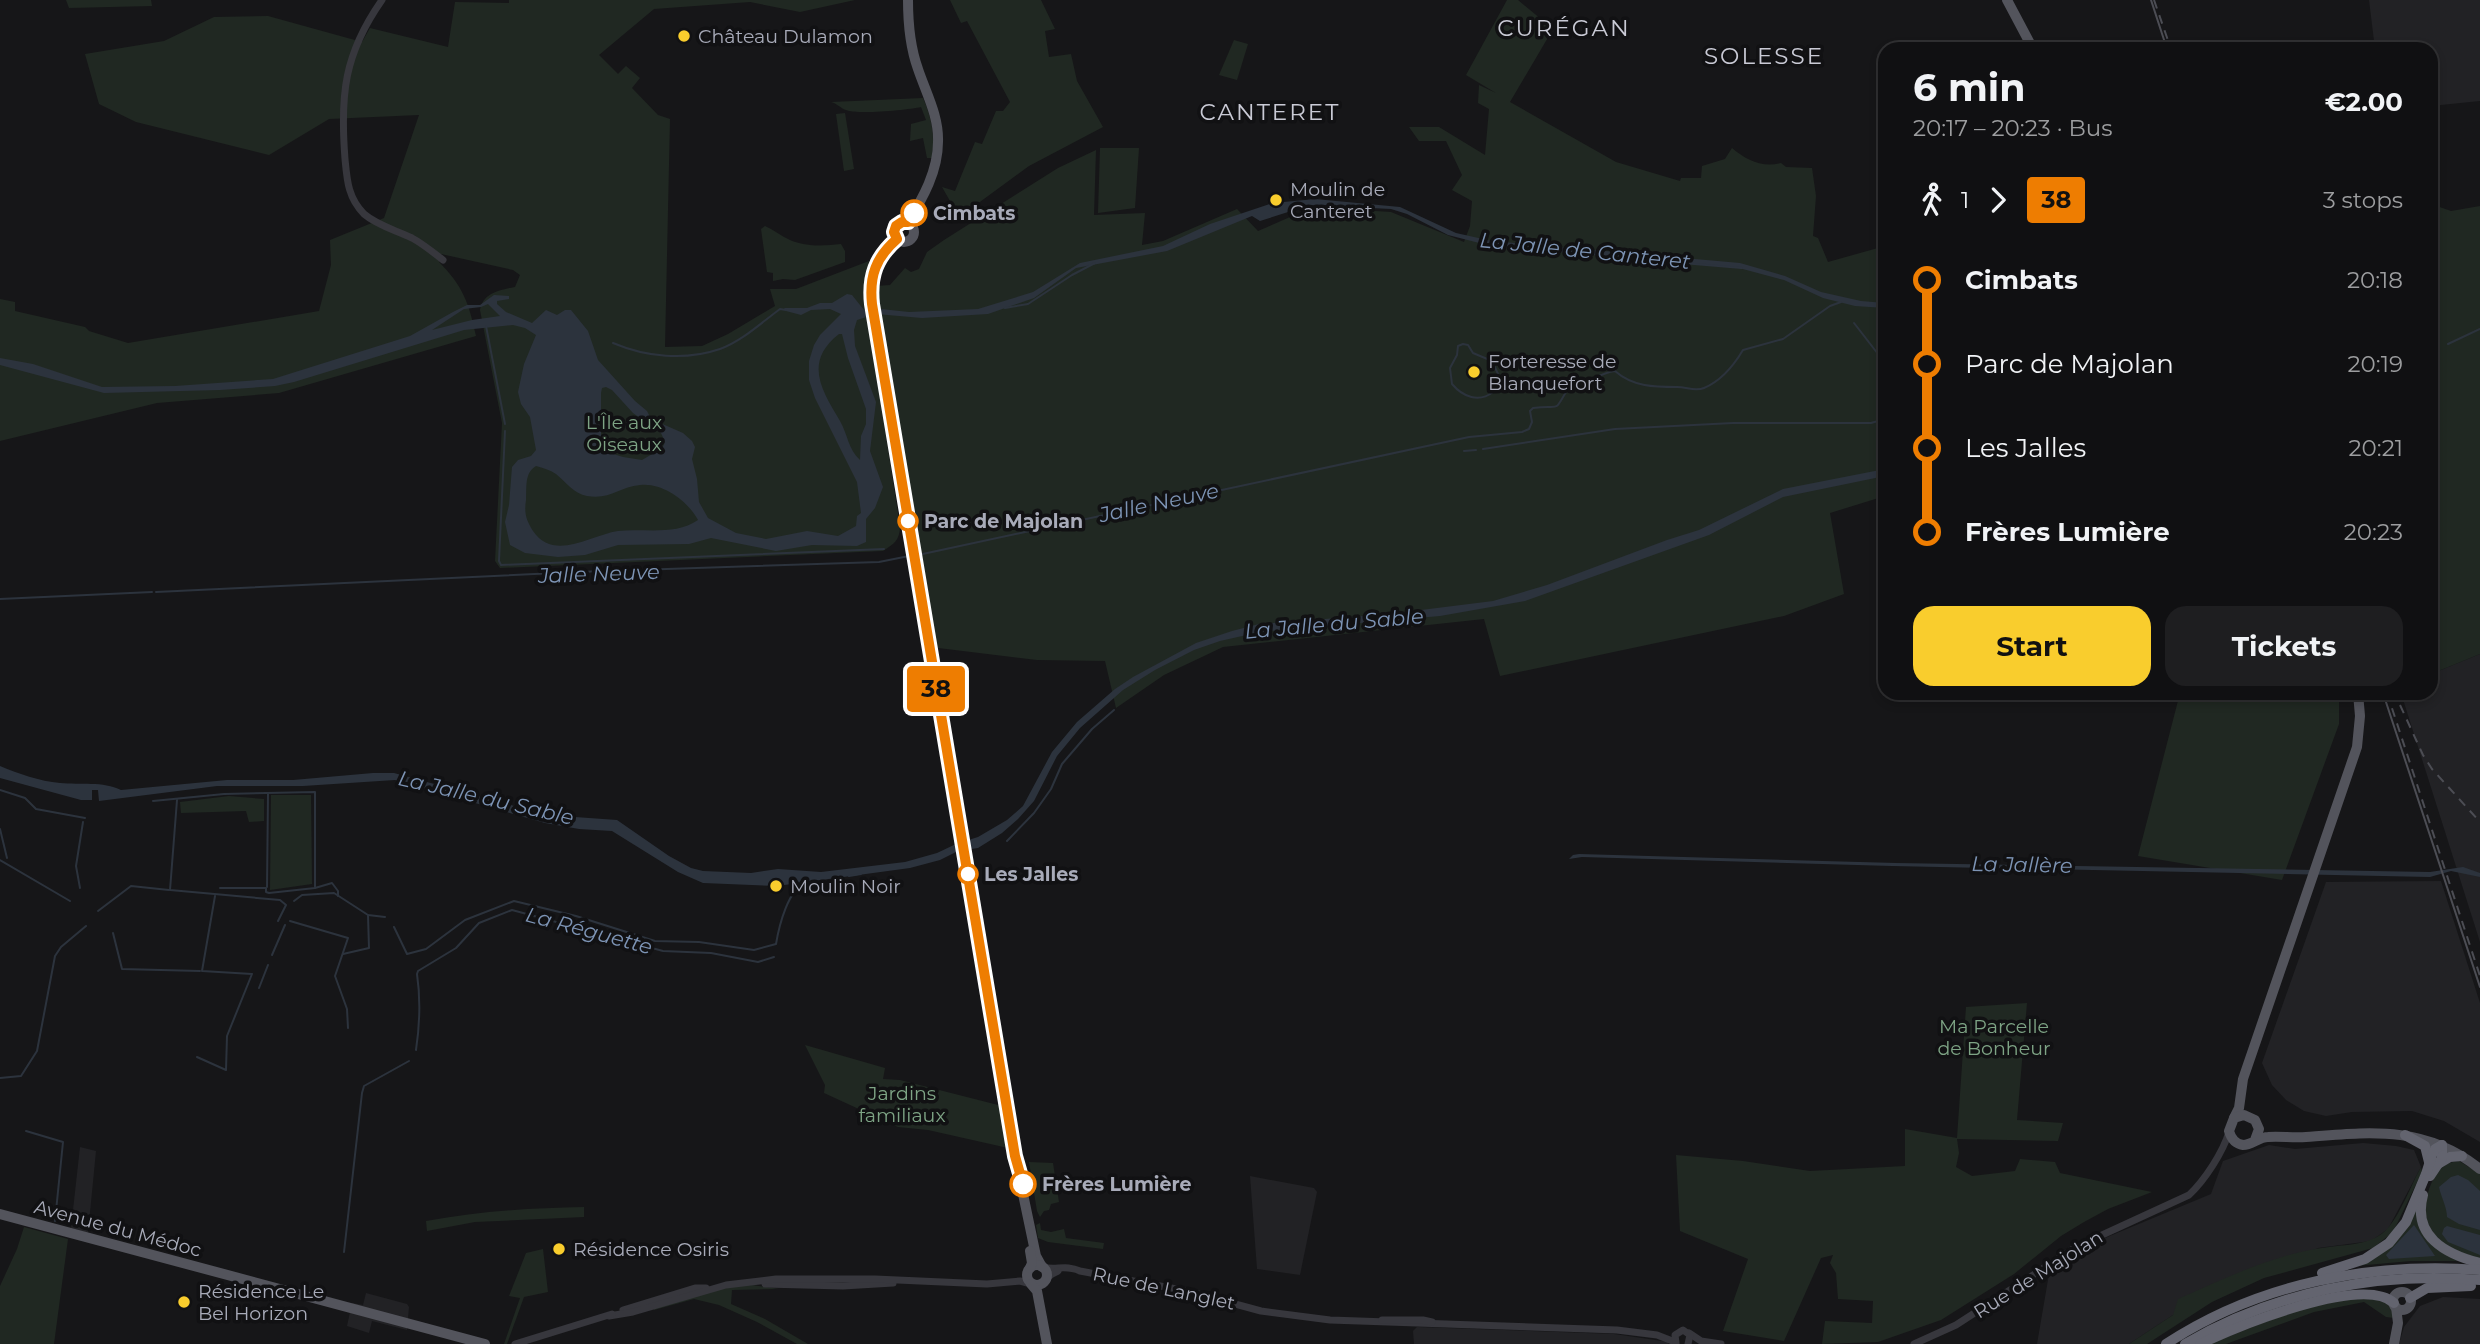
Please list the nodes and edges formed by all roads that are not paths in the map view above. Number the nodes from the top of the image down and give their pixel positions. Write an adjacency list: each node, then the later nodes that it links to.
1 (382, 0): 7 (street)
2 (908, 0): 5 (main road)
3 (2007, 0): 4 (main road)
4 (2029, 42)
5 (908, 222): 6 (main road); 6 (main road)
6 (897, 239): 22 (main road)
7 (443, 260)
8 (2359, 700): 9 (main road)
9 (2241, 1094): 10 (main road); 11 (main road)
10 (2234, 1118): 11 (main road); 12 (main road)
11 (2256, 1121): 14 (main road); 15 (main road)
12 (2229, 1131): 16 (main road); 18 (street, Rue de Majolan)
13 (2405, 1135): 14 (main road); 17 (main road); 20 (highway)
14 (2270, 1136): 15 (main road)
15 (2255, 1140): 16 (main road)
16 (2240, 1144): 18 (street)
17 (2442, 1145): 19 (main road); 20 (highway)
18 (2220, 1150): 49 (street, Rue de Majolan)
19 (2462, 1156): 20 (highway); 21 (main road)
20 (2434, 1164): 24 (highway); 35 (highway)
21 (2480, 1168)
22 (1018, 1171): 25 (main road); 27 (main road)
23 (0, 1214): 43 (main road, Avenue du Médoc)
24 (2480, 1263)
25 (1042, 1267): 27 (main road); 28 (street, Rue de Langlet); 31 (main road)
26 (2480, 1269): 35 (highway)
27 (1028, 1270): 30 (street); 32 (main road)
28 (1080, 1271): 31 (street, Rue de Langlet); 39 (street, Rue de Langlet)
29 (2480, 1280): 51 (highway)
30 (1012, 1281): 32 (street); 40 (street)
31 (1045, 1281): 32 (main road); 46 (main road)
32 (1031, 1284): 46 (main road)
33 (2480, 1287): 34 (highway)
34 (2410, 1298): 36 (main road); 36 (main road)
35 (2255, 1299): 50 (highway)
36 (2398, 1306): 52 (highway); 53 (main road)
37 (1678, 1331): 38 (street); 39 (street, Rue de Langlet); 42 (street)
38 (1688, 1333): 41 (street); 47 (street)
39 (1657, 1335): 42 (street, Rue de Langlet)
40 (533, 1338): 44 (street); 45 (street)
41 (1701, 1341): 47 (street); 48 (street)
42 (1676, 1343)
43 (485, 1344)
44 (514, 1344)
45 (524, 1344)
46 (1049, 1344)
47 (1688, 1344)
48 (1721, 1344)
49 (1914, 1344)
50 (2166, 1344)
51 (2185, 1344)
52 (2200, 1344)
53 (2395, 1344)

